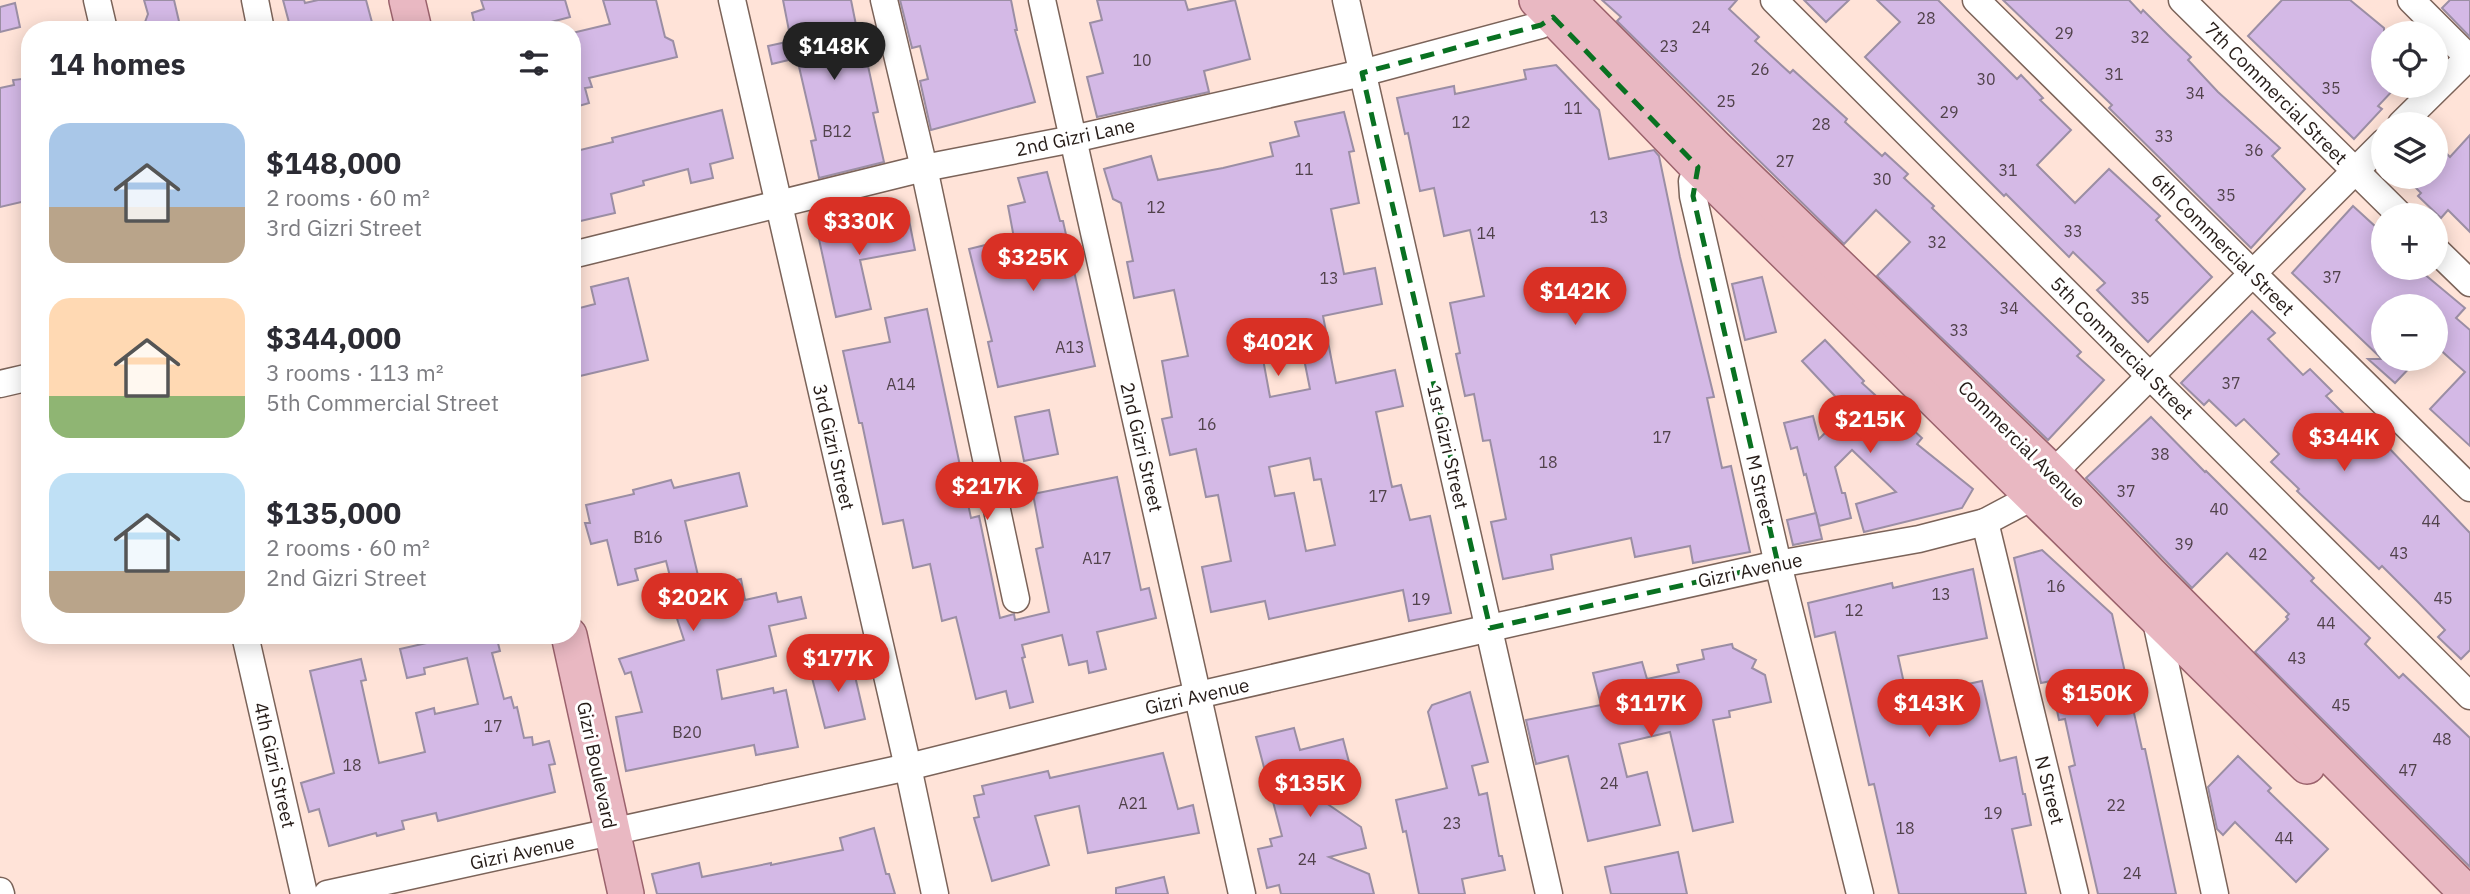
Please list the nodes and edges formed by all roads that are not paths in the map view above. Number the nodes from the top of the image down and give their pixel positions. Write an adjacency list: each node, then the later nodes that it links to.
1 (97, 0): 14 (street)
2 (255, 0): 15 (street)
3 (407, 0): 16 (main road)
4 (427, 0): 17 (main road)
5 (732, 0): 27 (street, 3rd Gizri Street)
6 (884, 0): 24 (street)
7 (1042, 0): 21 (street, 2nd Gizri Street)
8 (1346, 0): 19 (street, 1st Gizri Street)
9 (1774, 0): 32 (street, 5th Commercial Street)
10 (1976, 0): 30 (street, 6th Commercial Street)
11 (2182, 0): 25 (street, 7th Commercial Street)
12 (2410, 0): 18 (street)
13 (1557, 5): 19 (street, 2nd Gizri Lane); 23 (main road, Commercial Avenue); 35 (main road, Commercial Avenue)
14 (102, 21)
15 (259, 21)
16 (412, 21)
17 (432, 21)
18 (2469, 57): 20 (street)
19 (1362, 73): 21 (street, 2nd Gizri Lane); 42 (street, 1st Gizri Street)
20 (2413, 112)
21 (1073, 139): 24 (street, 2nd Gizri Lane); 46 (street, 2nd Gizri Street)
22 (2371, 155): 25 (street, Gizri Avenue)
23 (1698, 167): 35 (main road, Commercial Avenue); 38 (street, M Street)
24 (924, 168): 27 (street, 2nd Gizri Lane); 40 (street)
25 (2355, 171): 26 (street, 7th Commercial Street); 30 (street, Gizri Avenue)
26 (2388, 203)
27 (779, 205): 28 (street, 2nd Gizri Lane); 48 (street, 3rd Gizri Street)
28 (581, 252)
29 (2448, 262): 31 (street)
30 (2252, 273): 32 (street, Gizri Avenue); 36 (street, 6th Commercial Street)
31 (2470, 283)
32 (2150, 376): 35 (street, Gizri Avenue); 47 (street, 5th Commercial Street)
33 (21, 379): 34 (street)
34 (0, 384)
35 (2044, 484): 37 (street, Gizri Avenue); 39 (main road, Commercial Avenue); 41 (main road, Commercial Avenue)
36 (2470, 488)
37 (1985, 523): 38 (street, Gizri Avenue); 58 (street, N Street)
38 (1778, 564): 42 (street, Gizri Avenue); 57 (street, M Street)
39 (2150, 573): 41 (street); 61 (main road, Commercial Avenue)
40 (1016, 599)
41 (2154, 614): 59 (street); 60 (main road, Commercial Avenue)
42 (1490, 628): 46 (street, Gizri Avenue); 56 (street, 1st Gizri Street)
43 (247, 644): 50 (street, 4th Gizri Street)
44 (553, 644): 49 (main road, Gizri Boulevard)
45 (571, 644): 49 (main road, Gizri Boulevard)
46 (1198, 695): 48 (street, Gizri Avenue); 55 (street, 2nd Gizri Street)
47 (2470, 696)
48 (908, 767): 49 (street, Gizri Avenue); 54 (street, 3rd Gizri Street)
49 (604, 834): 51 (street, Gizri Avenue); 52 (main road, Gizri Boulevard); 53 (main road, Gizri Boulevard)
50 (304, 894)
51 (327, 894)
52 (608, 894)
53 (626, 894)
54 (935, 894)
55 (1242, 894)
56 (1549, 894)
57 (1860, 894)
58 (2075, 894)
59 (2215, 894)
60 (2436, 894)
61 (2468, 894)

